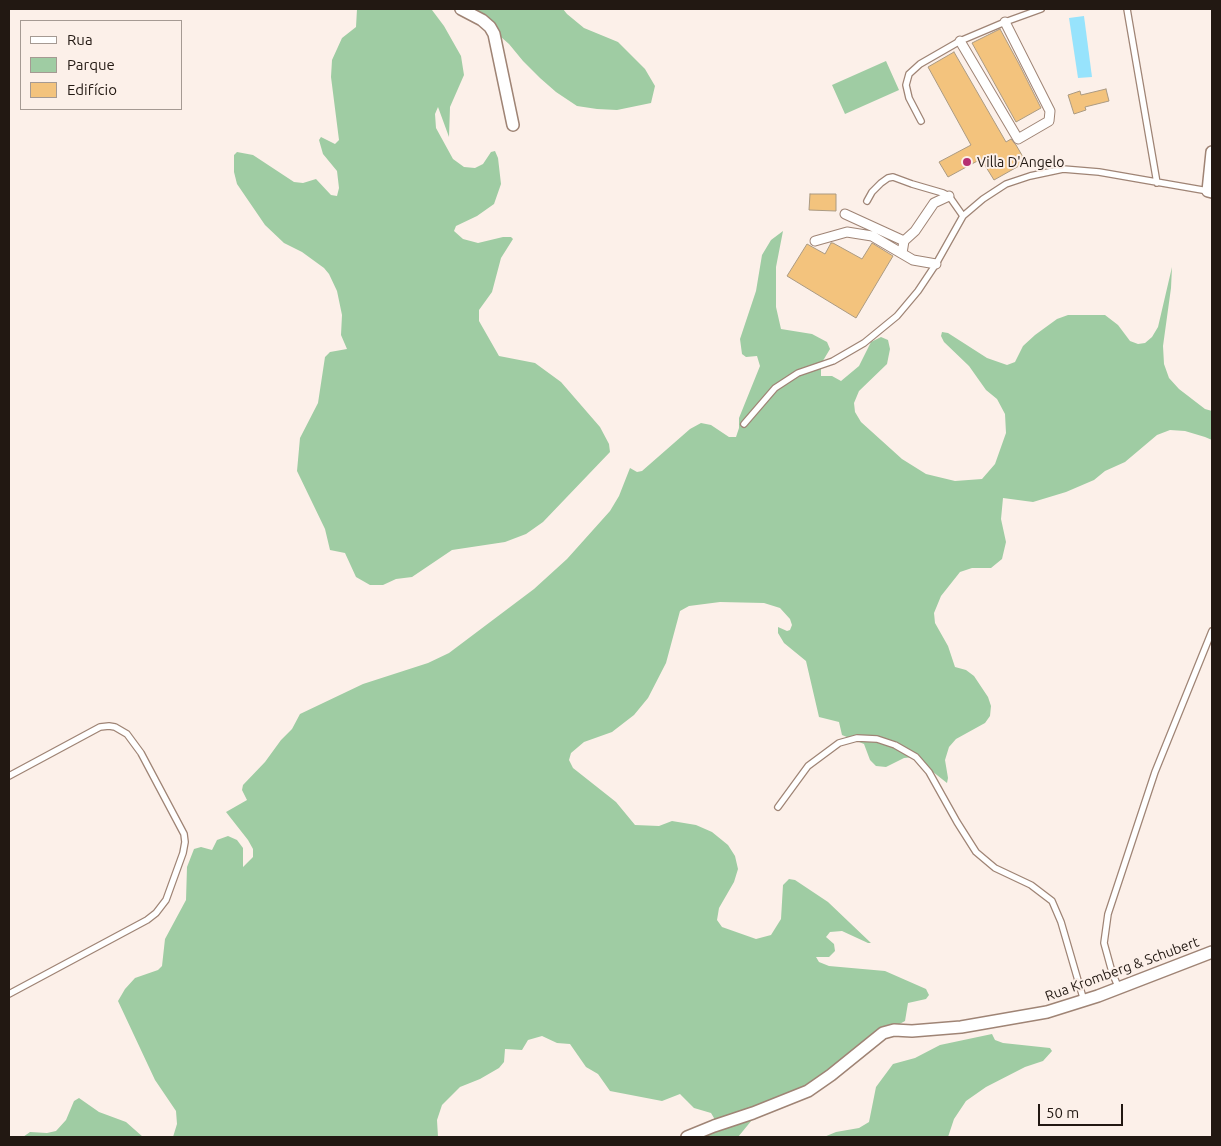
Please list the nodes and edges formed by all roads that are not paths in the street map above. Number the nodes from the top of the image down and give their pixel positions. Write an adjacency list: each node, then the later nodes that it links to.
1 (461, 9): 7 (street)
2 (1041, 9): 4 (lane)
3 (1127, 9): 9 (lane)
4 (1005, 22): 5 (lane); 5 (street)
5 (960, 41): 6 (lane)
6 (920, 122)
7 (513, 125)
8 (1212, 152): 10 (street)
9 (1157, 183): 10 (lane); 14 (lane)
10 (1210, 192)
11 (948, 196): 12 (lane); 14 (lane); 16 (street)
12 (867, 201)
13 (845, 214): 16 (street)
14 (963, 216): 18 (lane)
15 (815, 241): 17 (street)
16 (904, 241): 17 (street)
17 (902, 253): 18 (street)
18 (936, 264): 19 (lane)
19 (744, 424)
20 (1212, 631): 24 (lane)
21 (9, 776): 25 (lane)
22 (778, 807): 26 (lane)
23 (1212, 952): 24 (street, Rua Kromberg & Schubert)
24 (1119, 988): 26 (street, Rua Kromberg & Schubert)
25 (9, 994)
26 (1084, 1001): 27 (street, Rua Kromberg & Schubert)
27 (687, 1137)

